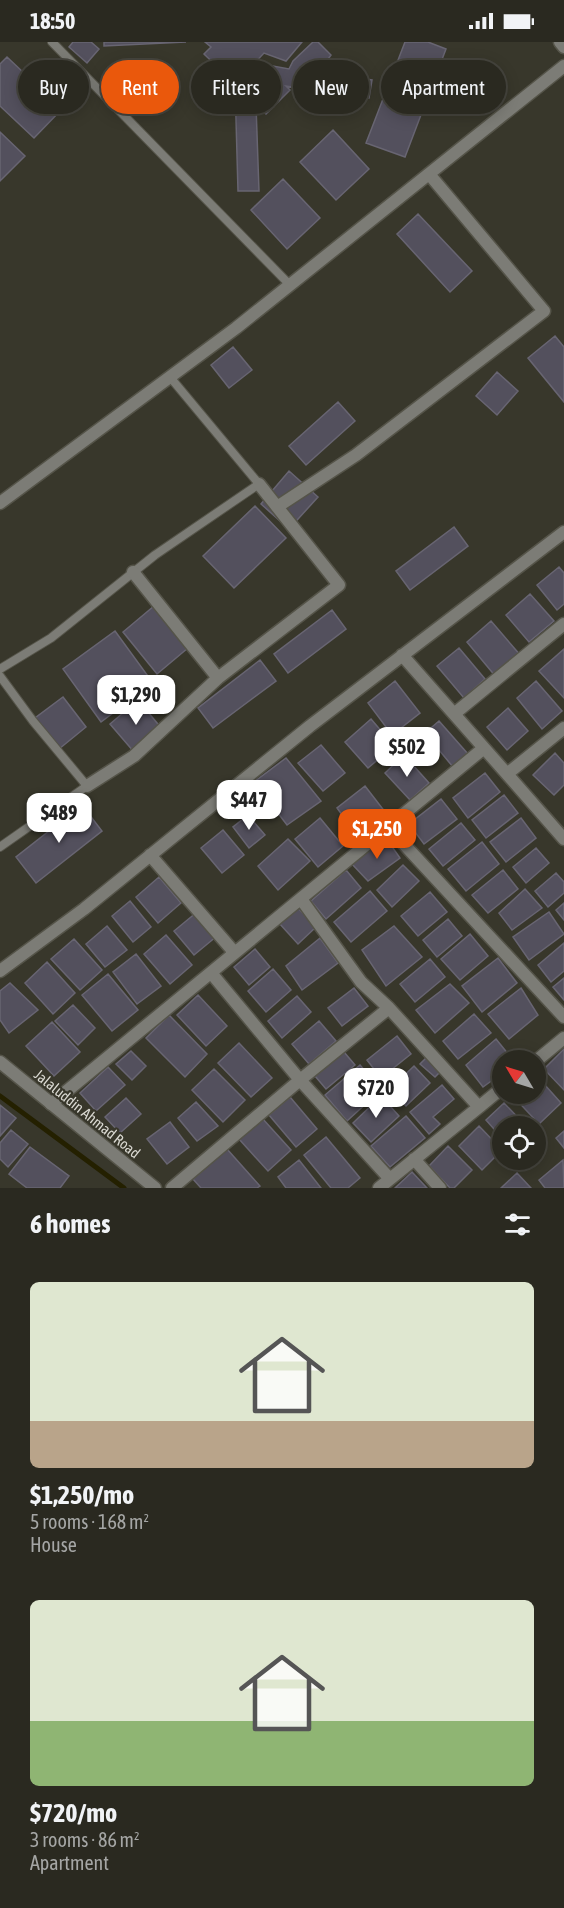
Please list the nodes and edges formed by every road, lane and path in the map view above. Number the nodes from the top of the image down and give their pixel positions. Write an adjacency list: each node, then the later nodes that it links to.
1 (52, 42): 6 (lane)
2 (560, 42): 3 (street)
3 (564, 47)
4 (564, 66): 5 (street)
5 (429, 174): 6 (street); 10 (street)
6 (290, 285): 7 (street)
7 (170, 377): 8 (lane); 9 (street)
8 (259, 484): 10 (street); 12 (lane)
9 (0, 503)
10 (277, 507): 17 (street)
11 (564, 532): 14 (street)
12 (133, 572): 15 (lane); 17 (street)
13 (564, 624): 18 (street)
14 (402, 655): 18 (street); 26 (street)
15 (0, 669)
16 (0, 676): 22 (lane)
17 (218, 678): 22 (street)
18 (454, 714): 20 (street)
19 (564, 728): 21 (street)
20 (484, 748): 21 (street); 23 (street)
21 (507, 774): 24 (street)
22 (87, 786): 25 (lane)
23 (388, 827): 27 (street); 32 (street)
24 (564, 839)
25 (0, 847)
26 (150, 855): 28 (street); 29 (street)
27 (301, 899): 28 (street); 31 (street)
28 (234, 952): 30 (street)
29 (0, 971)
30 (212, 974): 36 (street); 38 (street)
31 (389, 1008): 36 (street); 39 (street)
32 (564, 1017)
33 (564, 1038): 34 (street)
34 (546, 1053)
35 (0, 1062): 38 (street, Jalaluddin Ahmad Road)
36 (300, 1080): 41 (street); 43 (street)
37 (492, 1096): 39 (street)
38 (51, 1104): 42 (street, Jalaluddin Ahmad Road)
39 (479, 1107): 40 (street)
40 (414, 1159): 41 (street); 45 (street)
41 (390, 1179): 44 (street)
42 (155, 1188)
43 (172, 1188)
44 (379, 1188)
45 (440, 1188)

